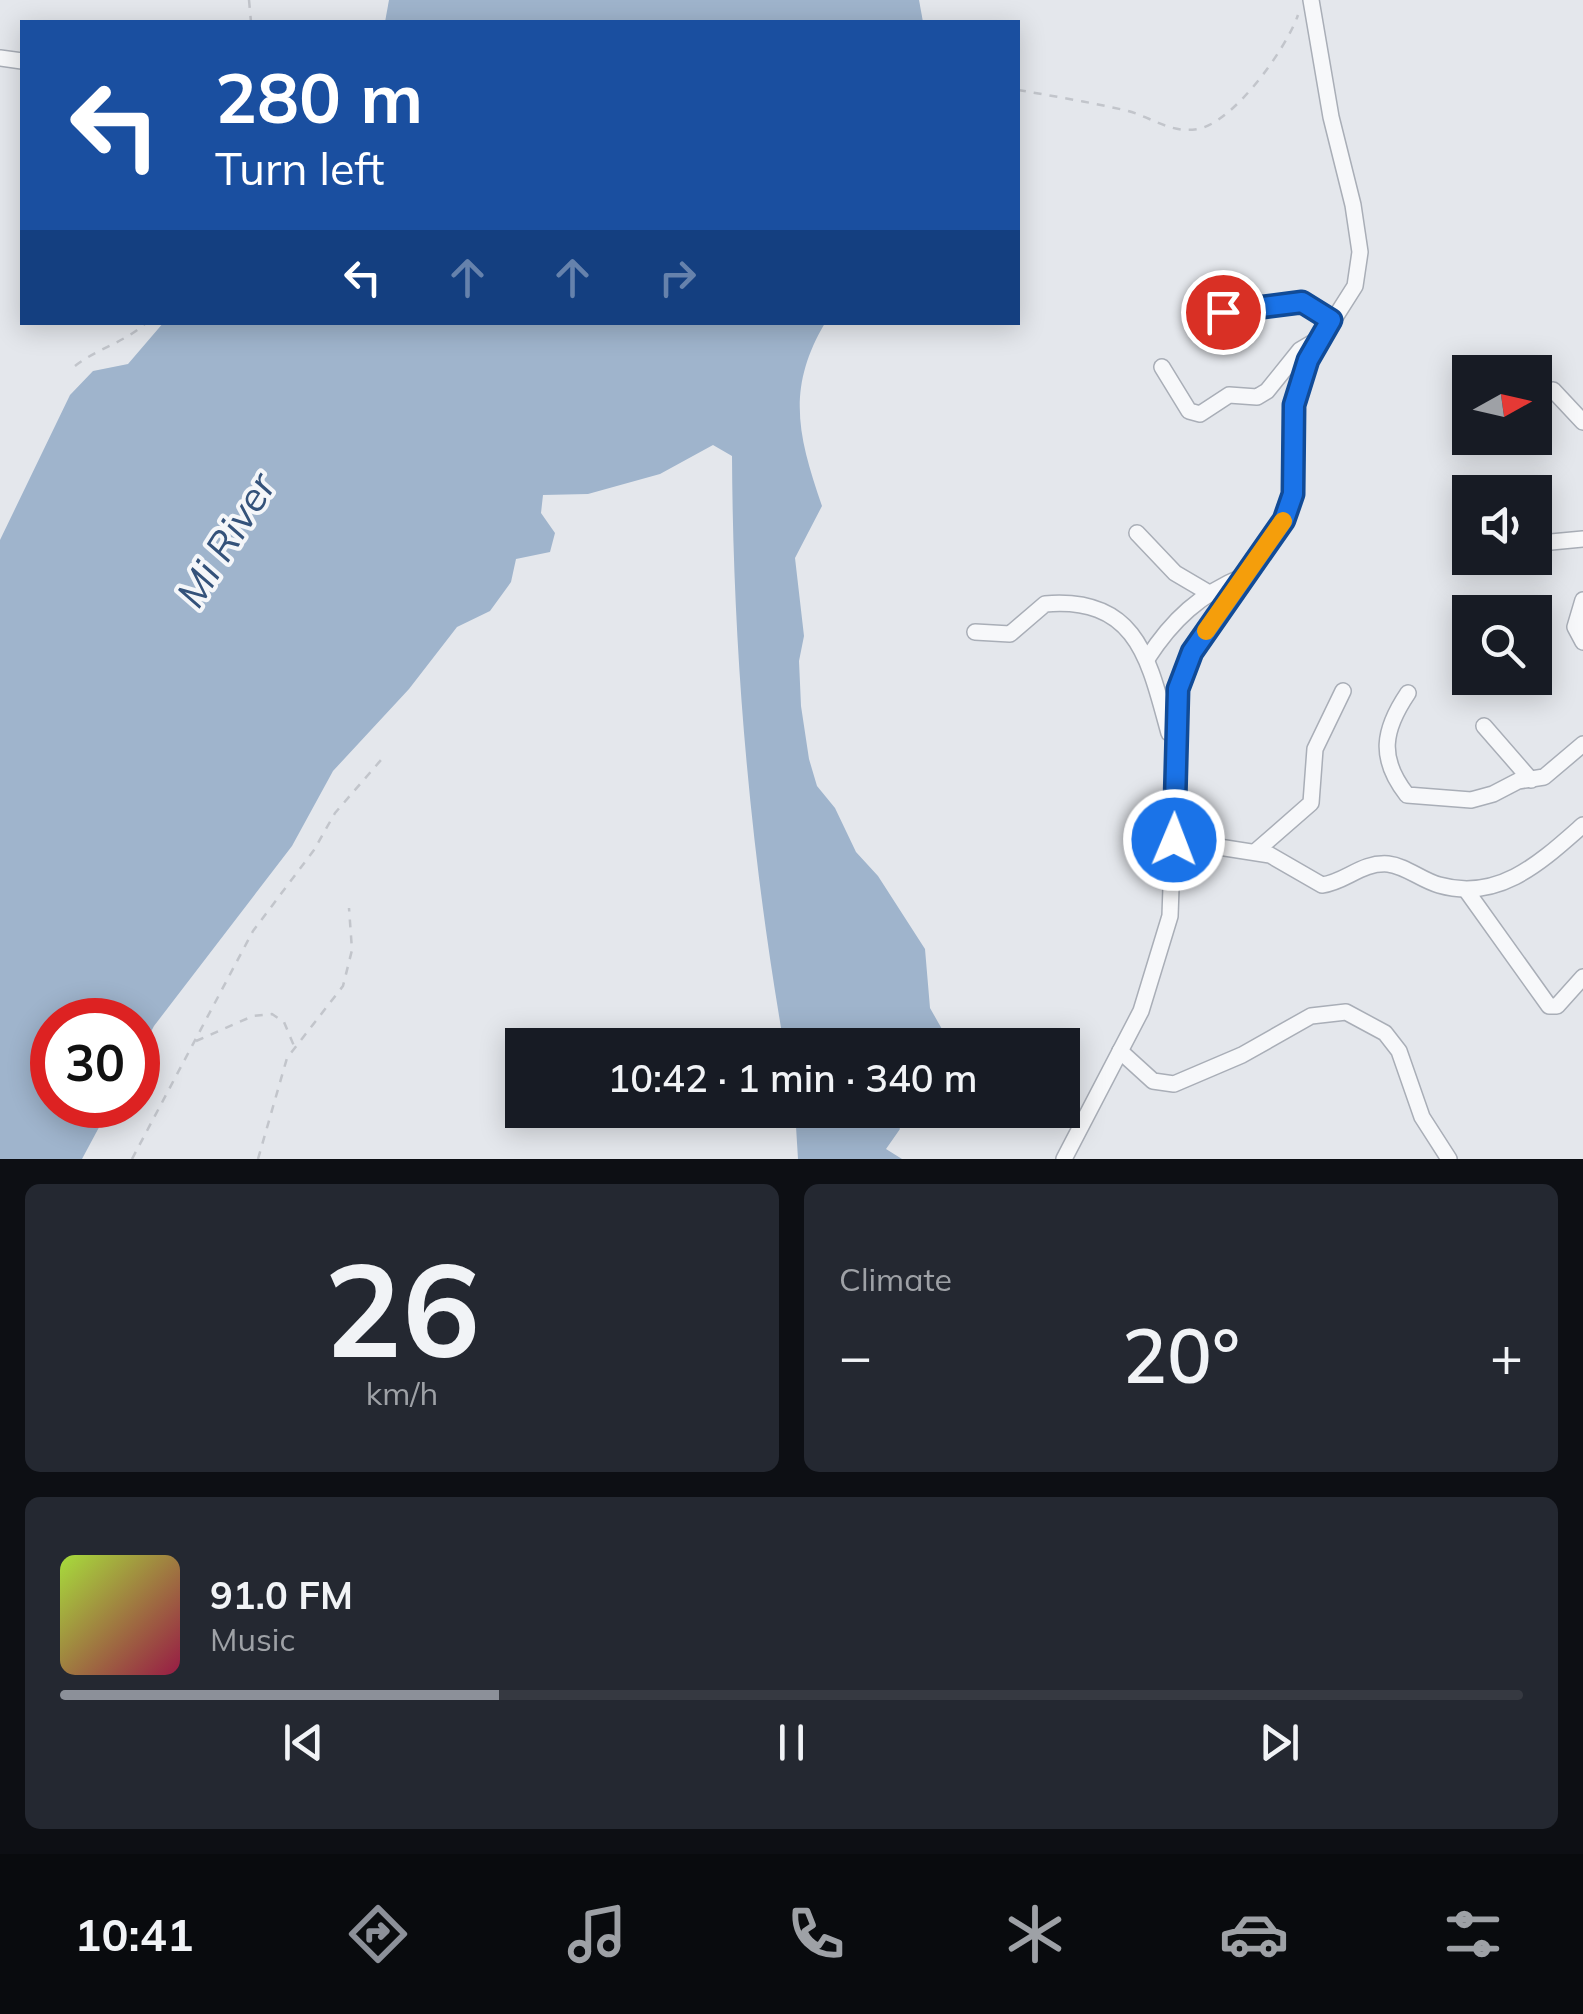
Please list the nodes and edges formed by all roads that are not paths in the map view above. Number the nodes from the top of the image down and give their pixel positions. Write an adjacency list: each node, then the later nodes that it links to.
1 (1311, 0): 3 (street)
2 (1223, 312): 3 (street)
3 (1331, 320): 4 (street)
4 (1321, 338): 5 (street); 11 (street)
5 (1162, 367)
6 (1553, 390): 7 (street)
7 (1580, 412)
8 (1137, 532): 12 (street)
9 (1583, 539): 10 (street)
10 (1552, 542)
11 (1248, 575): 12 (street); 21 (street)
12 (1209, 593): 16 (street)
13 (1583, 600): 15 (street)
14 (975, 632): 16 (street)
15 (1583, 642)
16 (1147, 660): 21 (street)
17 (1343, 691): 25 (street)
18 (1408, 692): 22 (street)
19 (1484, 726): 22 (street)
20 (1583, 744): 22 (street)
21 (1174, 751): 24 (street)
22 (1531, 780)
23 (1583, 826): 26 (street)
24 (1174, 840): 25 (street); 28 (street)
25 (1255, 852): 26 (street)
26 (1466, 890): 27 (street)
27 (1583, 977)
28 (1120, 1051): 29 (street); 30 (street)
29 (1064, 1159)
30 (1449, 1159)

